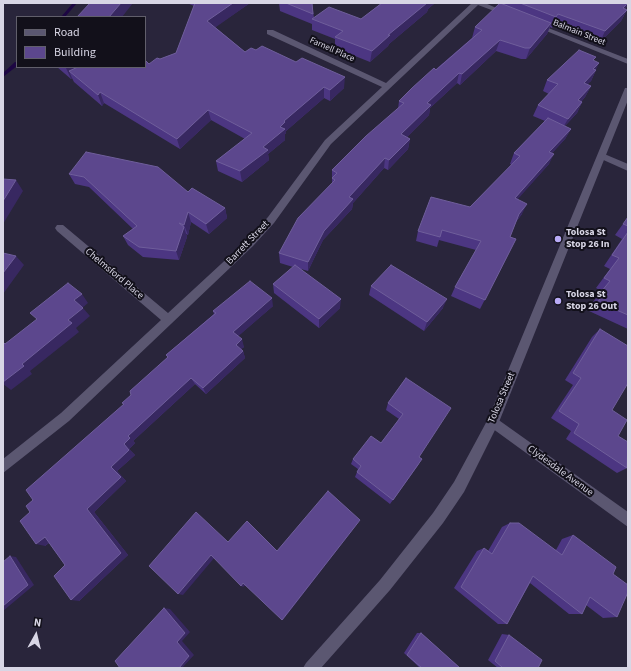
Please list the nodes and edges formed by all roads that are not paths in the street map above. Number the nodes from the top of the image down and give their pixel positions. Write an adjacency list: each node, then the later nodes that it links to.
1 (478, 3): 2 (street); 6 (street, Barrett Street)
2 (514, 17)
3 (529, 23): 5 (street, Balmain Street)
4 (270, 32): 6 (street, Farnell Place)
5 (628, 62)
6 (387, 86): 11 (street, Barrett Street)
7 (628, 90): 8 (street, Tolosa Street)
8 (602, 156): 9 (street); 12 (street, Tolosa Street)
9 (628, 168)
10 (60, 228): 11 (street, Chelmsford Place)
11 (168, 320): 13 (street, Barrett Street)
12 (493, 422): 14 (street, Clydesdale Avenue); 15 (street, Tolosa Street)
13 (3, 467)
14 (628, 520)
15 (311, 668)

